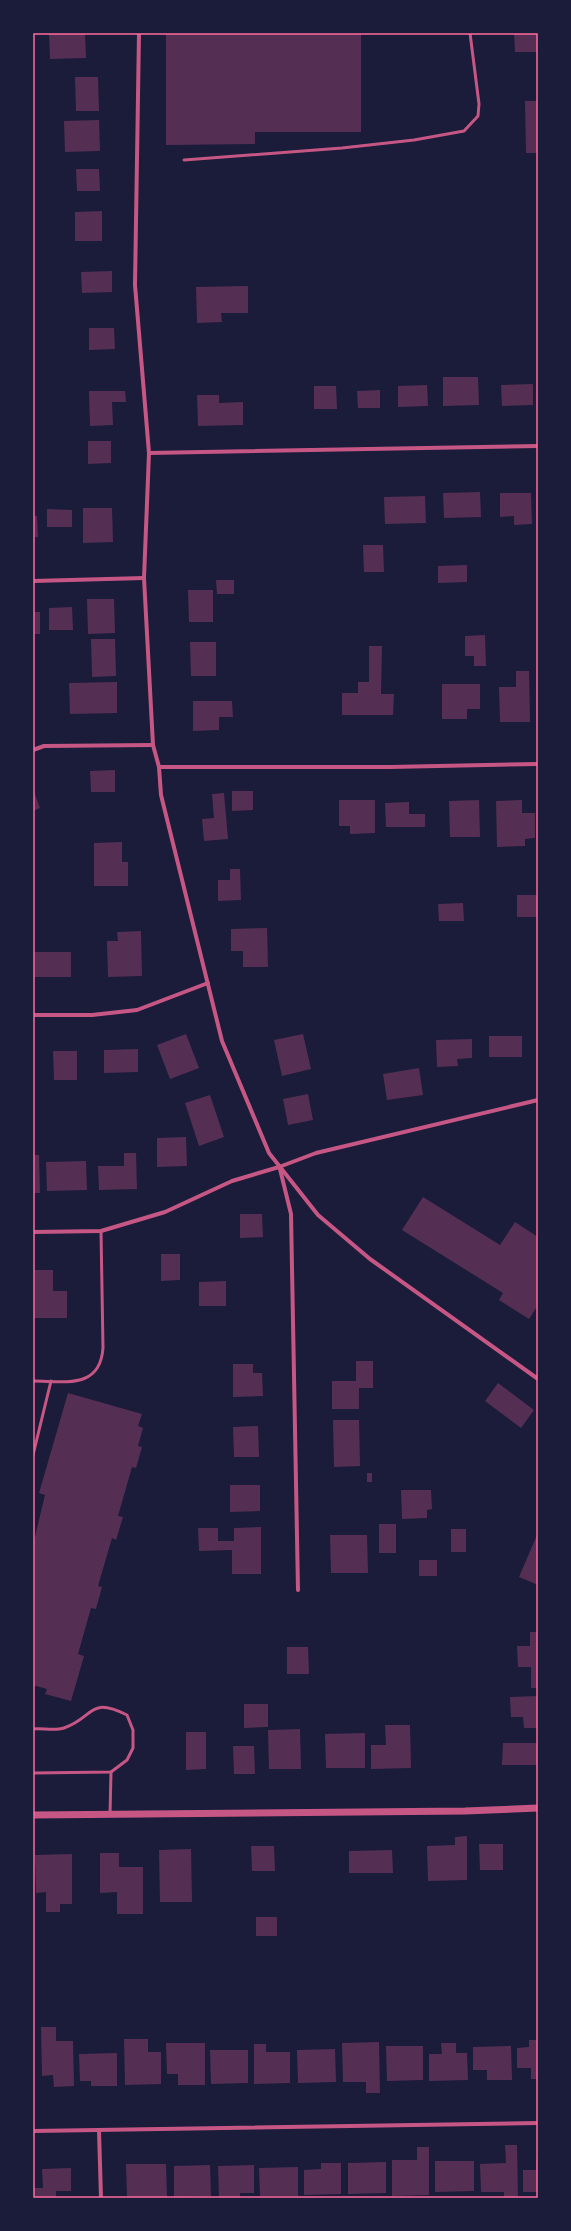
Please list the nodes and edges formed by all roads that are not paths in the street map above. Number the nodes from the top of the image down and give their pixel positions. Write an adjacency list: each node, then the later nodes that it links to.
1 (139, 33): 5 (street)
2 (470, 33): 3 (lane)
3 (184, 160)
4 (538, 446): 5 (street)
5 (149, 453): 6 (street)
6 (144, 578): 7 (street); 8 (street)
7 (33, 581)
8 (153, 745): 9 (street); 11 (street)
9 (33, 750)
10 (538, 764): 11 (street)
11 (159, 767): 12 (street)
12 (208, 983): 13 (street); 15 (street)
13 (33, 1015)
14 (538, 1100): 15 (street)
15 (279, 1167): 16 (street); 18 (street); 22 (street)
16 (101, 1231): 17 (street); 20 (lane)
17 (33, 1232)
18 (538, 1379)
19 (33, 1381): 20 (lane)
20 (51, 1381): 21 (lane)
21 (33, 1454)
22 (298, 1590)
23 (33, 1729): 24 (lane)
24 (111, 1772): 25 (lane); 28 (lane)
25 (33, 1773)
26 (538, 1808): 28 (street)
27 (33, 1815): 28 (street)
28 (110, 1815)
29 (538, 2123): 31 (street)
30 (33, 2131): 31 (street)
31 (99, 2131): 32 (street)
32 (101, 2198)

